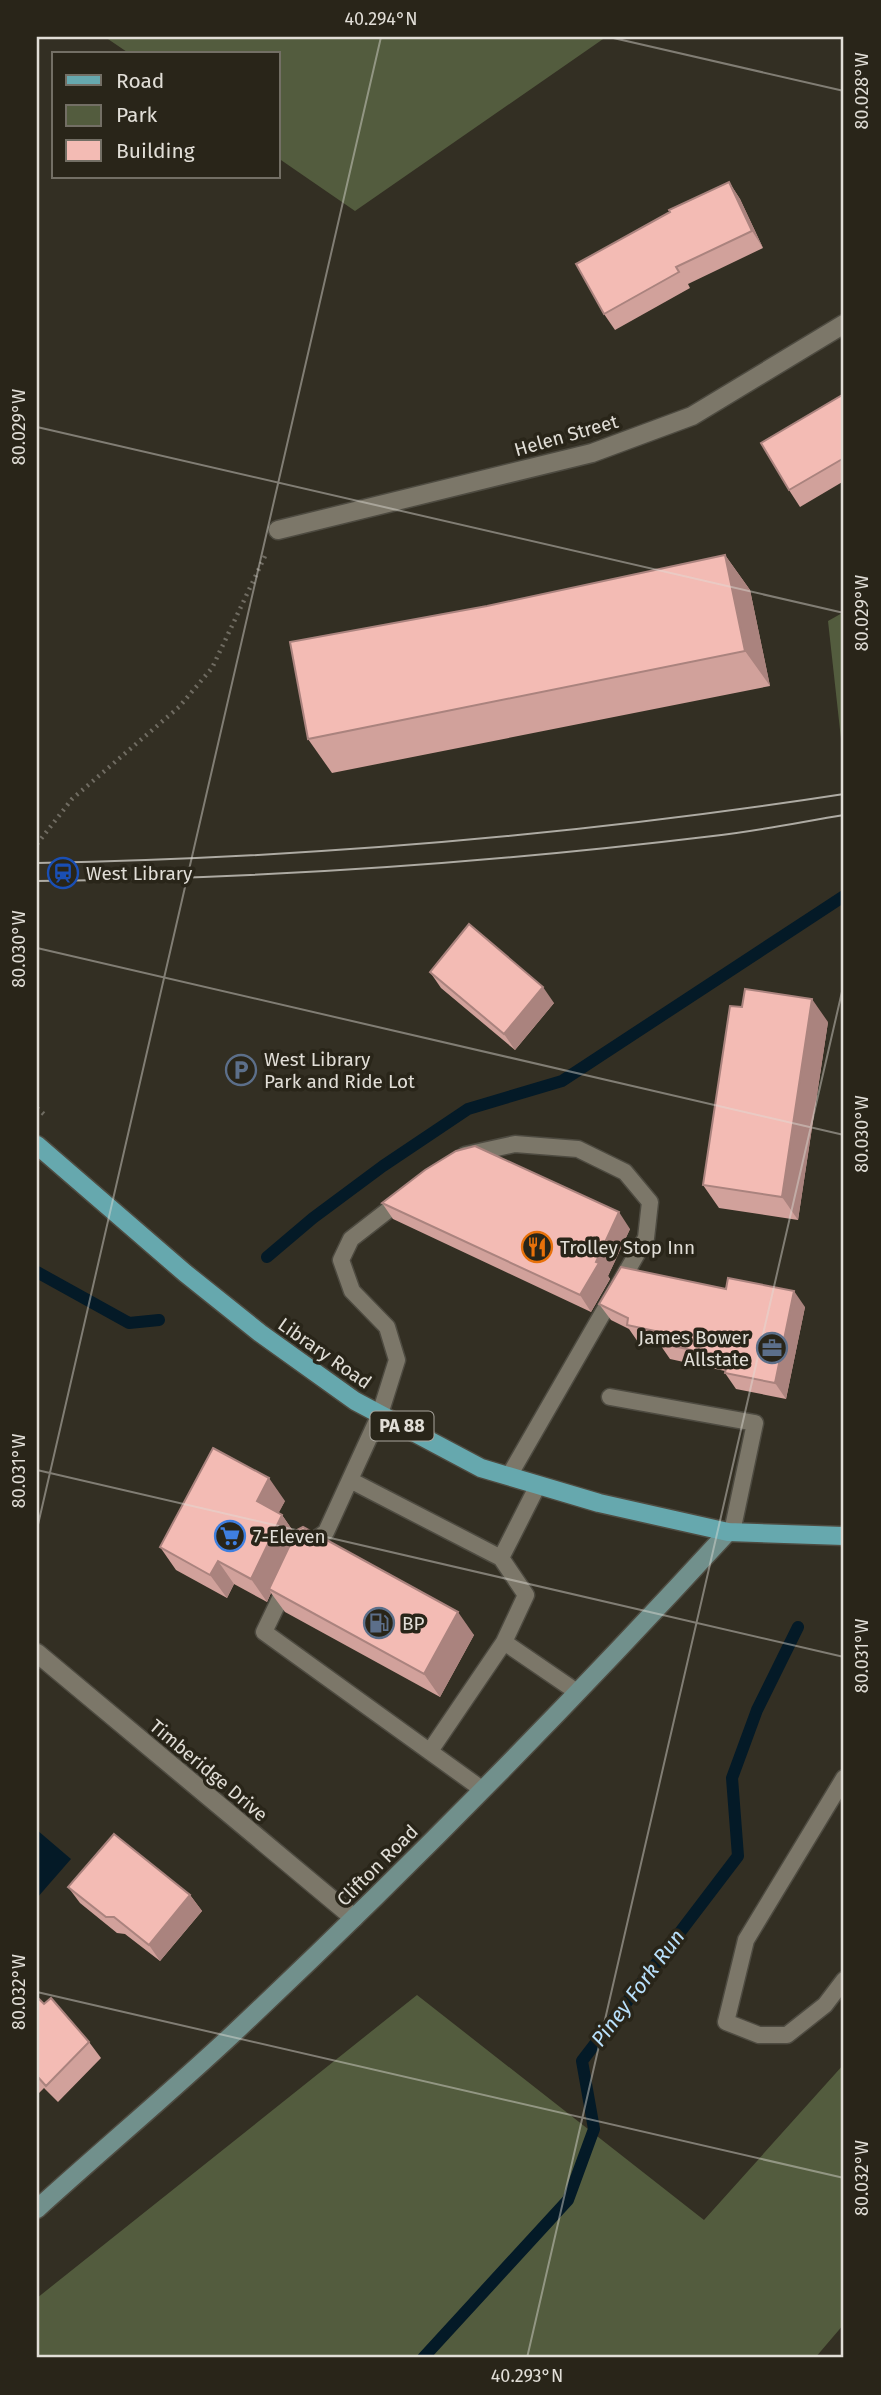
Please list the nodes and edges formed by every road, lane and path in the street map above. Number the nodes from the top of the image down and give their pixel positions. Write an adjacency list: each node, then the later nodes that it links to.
1 (844, 324): 2 (street, Helen Street)
2 (278, 530): 3 (path)
3 (37, 844)
4 (37, 1145): 8 (main road, Library Road / PA 88)
5 (447, 1165): 9 (lane)
6 (415, 1189): 8 (lane)
7 (610, 1397): 12 (lane)
8 (380, 1414): 9 (main road, Library Road / PA 88); 10 (lane)
9 (509, 1476): 11 (main road, Library Road / PA 88)
10 (350, 1480): 14 (lane); 18 (lane)
11 (538, 1485): 12 (main road, Library Road / PA 88); 14 (lane)
12 (730, 1532): 13 (main road, Library Road / PA 88); 17 (main road, Clifton Road)
13 (844, 1536)
14 (501, 1558): 15 (lane)
15 (504, 1642): 17 (lane); 18 (lane)
16 (37, 1653): 21 (street, Timberidge Drive)
17 (577, 1692): 20 (main road, Clifton Road)
18 (430, 1751): 20 (lane)
19 (844, 1778): 22 (lane)
20 (483, 1790): 21 (main road, Clifton Road)
21 (354, 1918): 23 (main road, Clifton Road)
22 (844, 1980)
23 (37, 2209)

